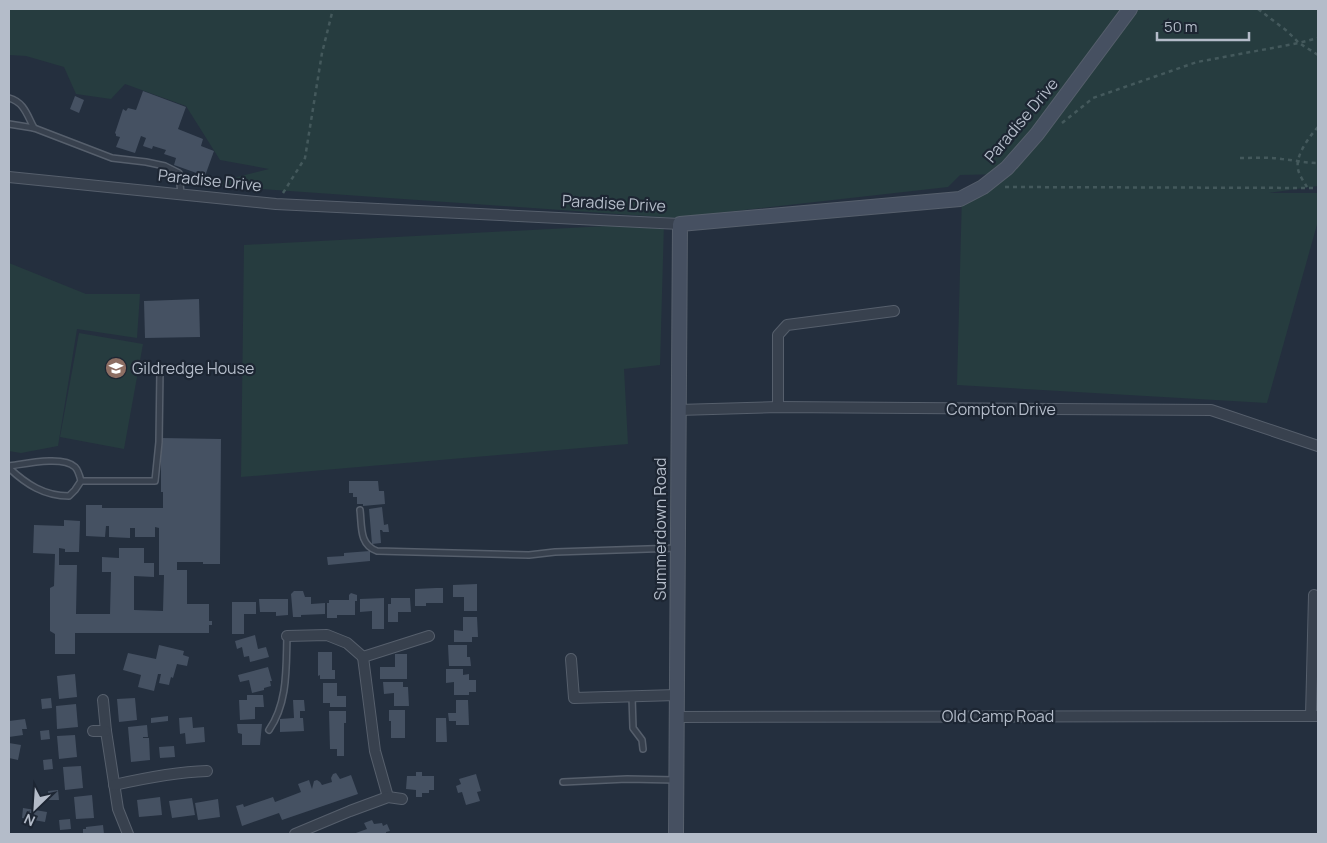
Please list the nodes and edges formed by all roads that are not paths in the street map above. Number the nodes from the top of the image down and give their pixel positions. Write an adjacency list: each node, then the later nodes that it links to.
1 (1130, 9): 7 (street, Paradise Drive)
2 (9, 98): 4 (lane)
3 (9, 124): 4 (lane)
4 (34, 128): 6 (lane)
5 (9, 176): 6 (street, Paradise Drive)
6 (181, 195): 7 (street, Paradise Drive)
7 (680, 224): 11 (street, Summerdown Road)
8 (894, 311): 10 (street)
9 (160, 370): 14 (lane)
10 (778, 407): 11 (street, Compton Drive); 12 (street, Compton Drive)
11 (678, 410): 16 (street, Summerdown Road)
12 (1318, 446)
13 (9, 467): 14 (lane); 14 (lane)
14 (81, 481)
15 (360, 510): 16 (lane)
16 (678, 548): 22 (street, Summerdown Road)
17 (1314, 595): 25 (street)
18 (287, 636): 20 (street); 27 (lane)
19 (429, 636): 20 (street)
20 (363, 657): 35 (street)
21 (571, 660): 23 (street)
22 (677, 695): 23 (street); 26 (street, Summerdown Road)
23 (632, 696): 30 (lane)
24 (103, 700): 28 (street)
25 (1315, 716): 26 (street, Old Camp Road)
26 (677, 717): 32 (street, Summerdown Road)
27 (269, 730)
28 (106, 731): 29 (street); 34 (street)
29 (93, 732)
30 (643, 748)
31 (207, 771): 34 (street)
32 (676, 780): 33 (lane); 39 (street, Summerdown Road)
33 (563, 782)
34 (114, 785): 37 (street)
35 (388, 797): 36 (street); 38 (street)
36 (402, 799)
37 (128, 834)
38 (295, 834)
39 (676, 834)

